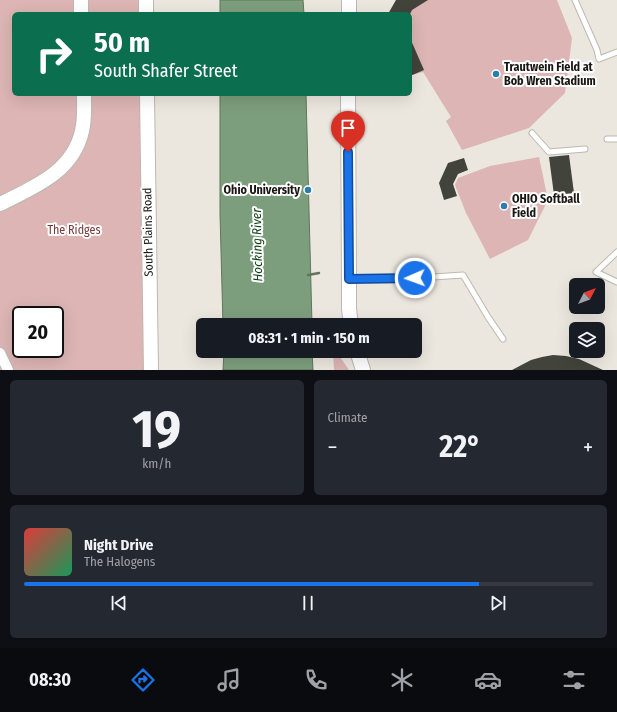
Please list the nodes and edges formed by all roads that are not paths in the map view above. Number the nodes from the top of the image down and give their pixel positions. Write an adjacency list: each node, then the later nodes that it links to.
1 (81, 0): 5 (street)
2 (146, 0): 6 (street)
3 (349, 0): 7 (street)
4 (575, 0): 8 (lane)
5 (82, 12)
6 (146, 12)
7 (349, 12)
8 (617, 52)
9 (84, 96): 16 (street)
10 (147, 96): 25 (street, South Plains Road)
11 (348, 96): 18 (street)
12 (532, 133): 15 (lane)
13 (607, 139): 14 (lane)
14 (617, 139)
15 (586, 149)
16 (0, 204)
17 (617, 252): 19 (lane)
18 (349, 279): 20 (street); 21 (lane)
19 (617, 282)
20 (350, 318)
21 (503, 339)
22 (0, 353): 24 (street)
23 (359, 358): 26 (street)
24 (8, 370)
25 (151, 370)
26 (362, 370)

